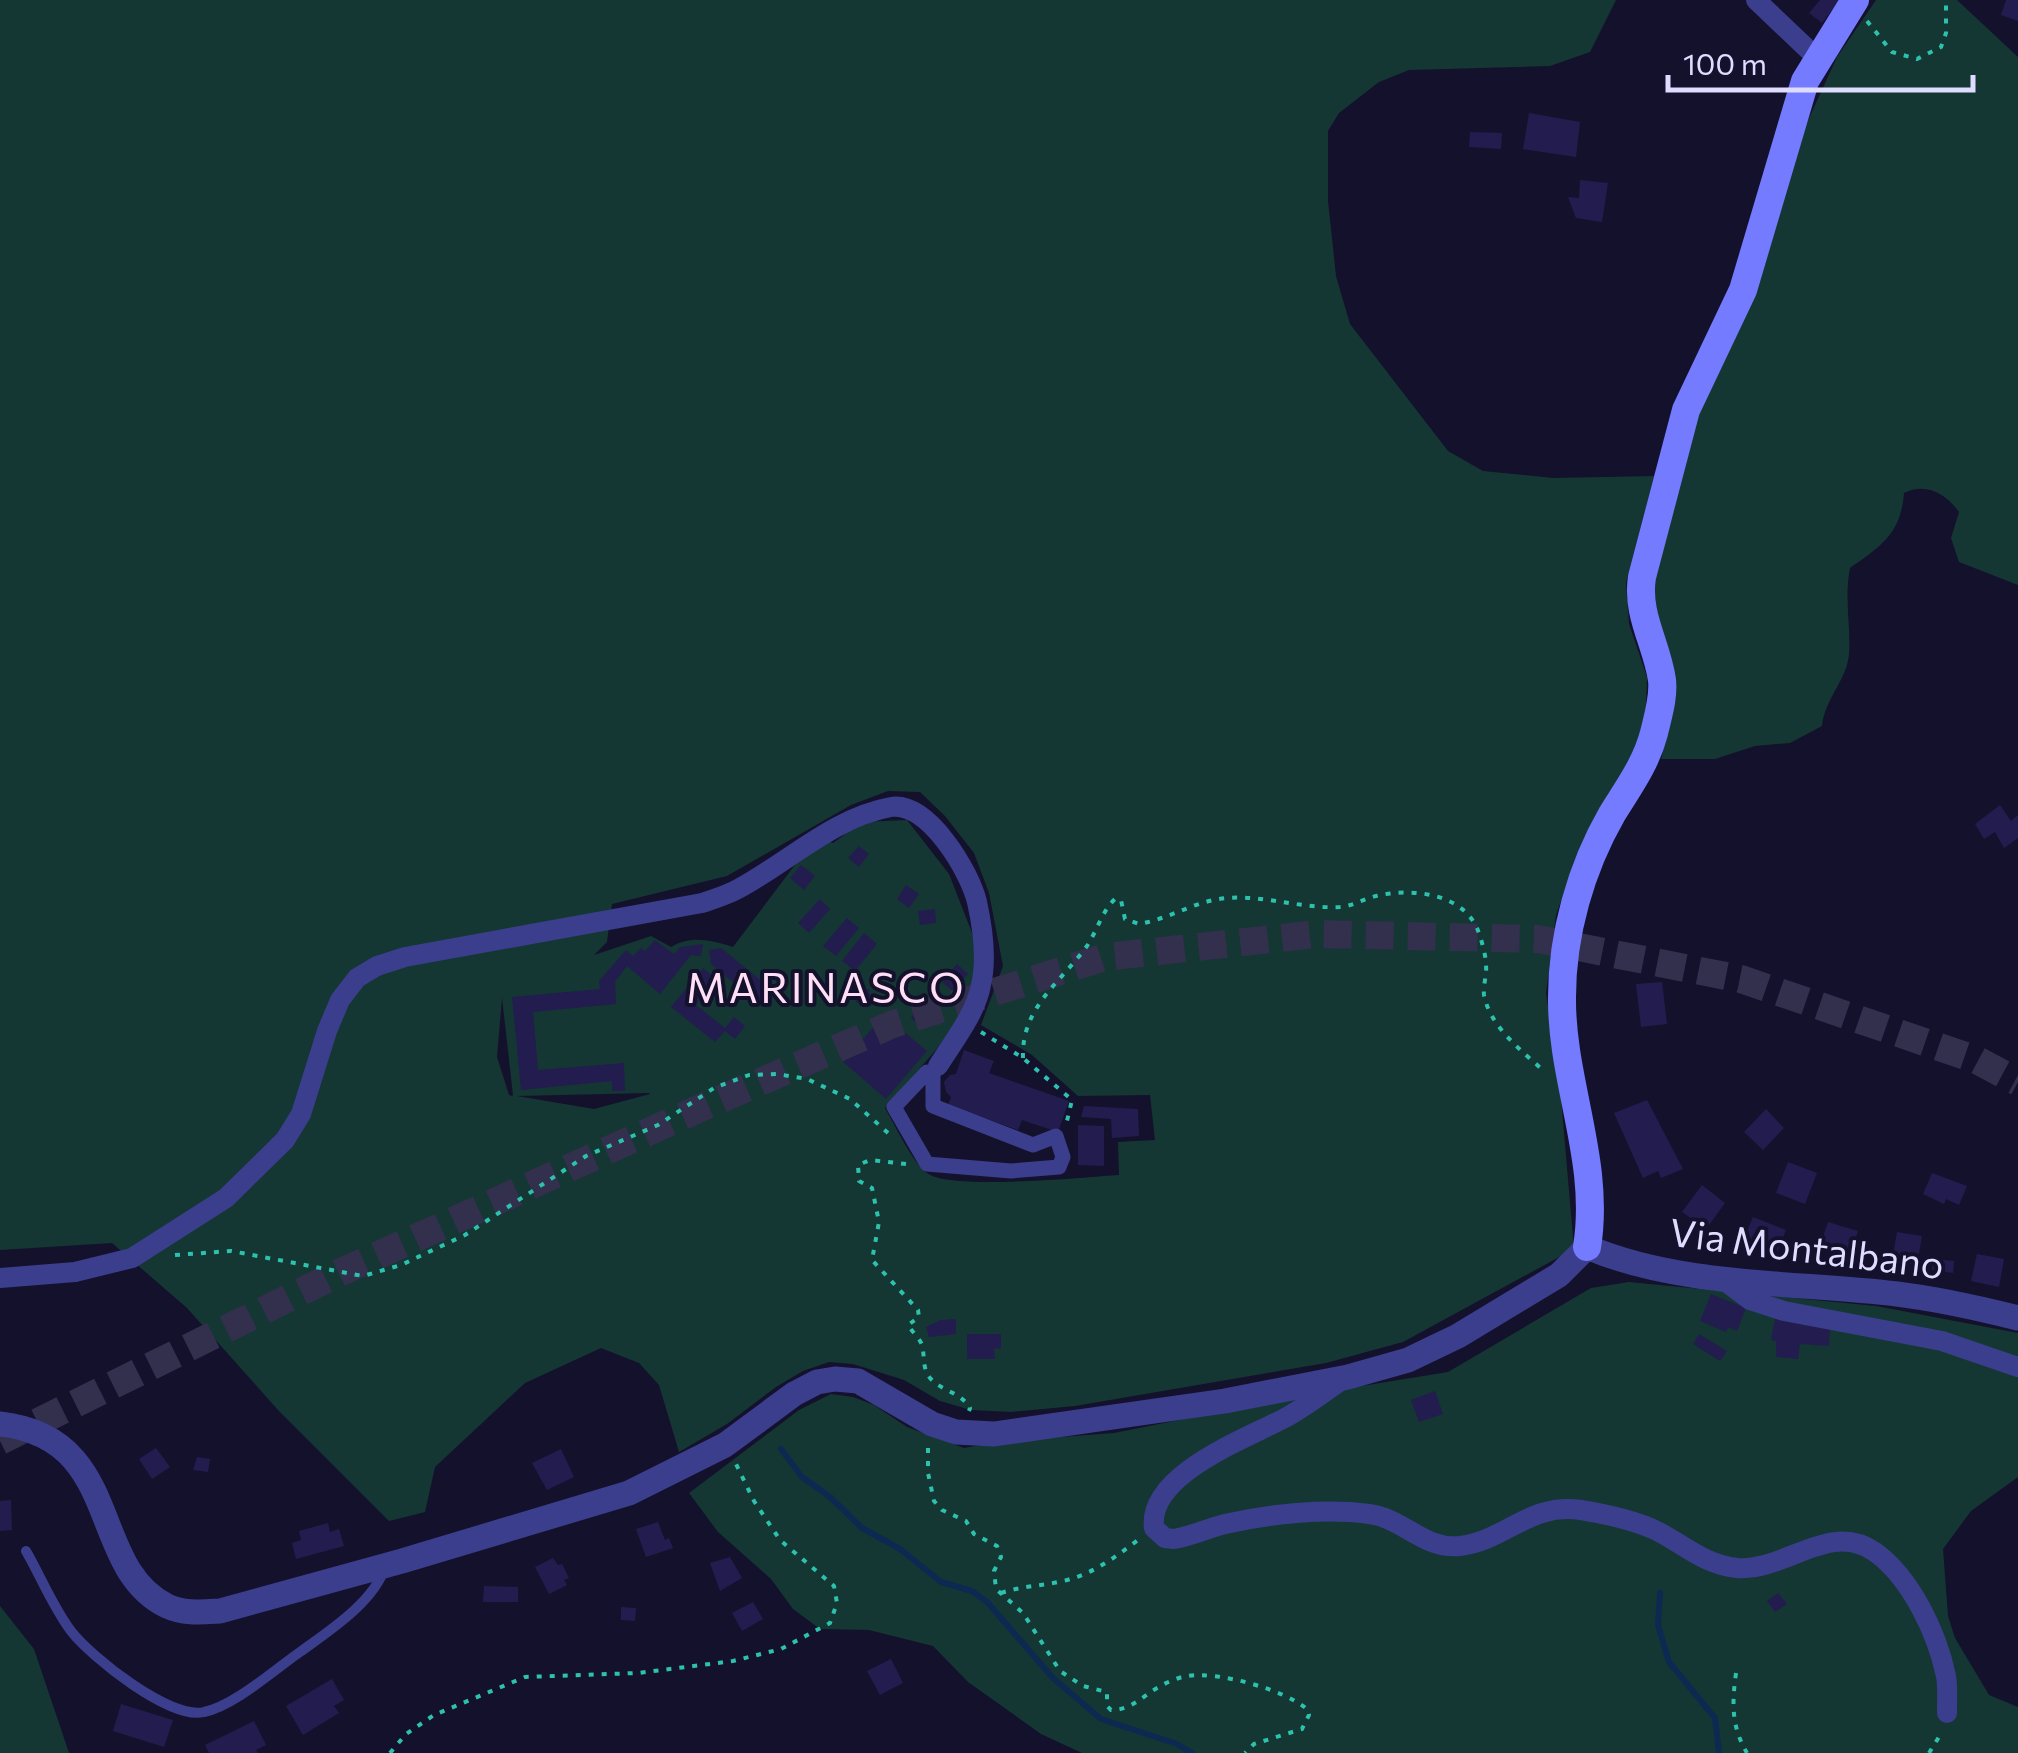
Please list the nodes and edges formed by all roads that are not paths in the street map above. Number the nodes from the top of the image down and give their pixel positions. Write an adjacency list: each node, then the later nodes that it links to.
1 (1756, 0): 3 (street)
2 (1851, 6): 3 (main road)
3 (1818, 59): 6 (main road)
4 (938, 1066): 7 (street)
5 (1056, 1136): 5 (street)
6 (1587, 1247): 8 (street, Via Montalbano); 11 (street)
7 (0, 1278)
8 (1721, 1278): 9 (street, Via Montalbano); 10 (street)
9 (2018, 1318)
10 (2018, 1367)
11 (1348, 1376): 14 (street); 15 (street)
12 (0, 1424): 14 (street)
13 (26, 1551): 14 (lane)
14 (385, 1566)
15 (1947, 1714)

